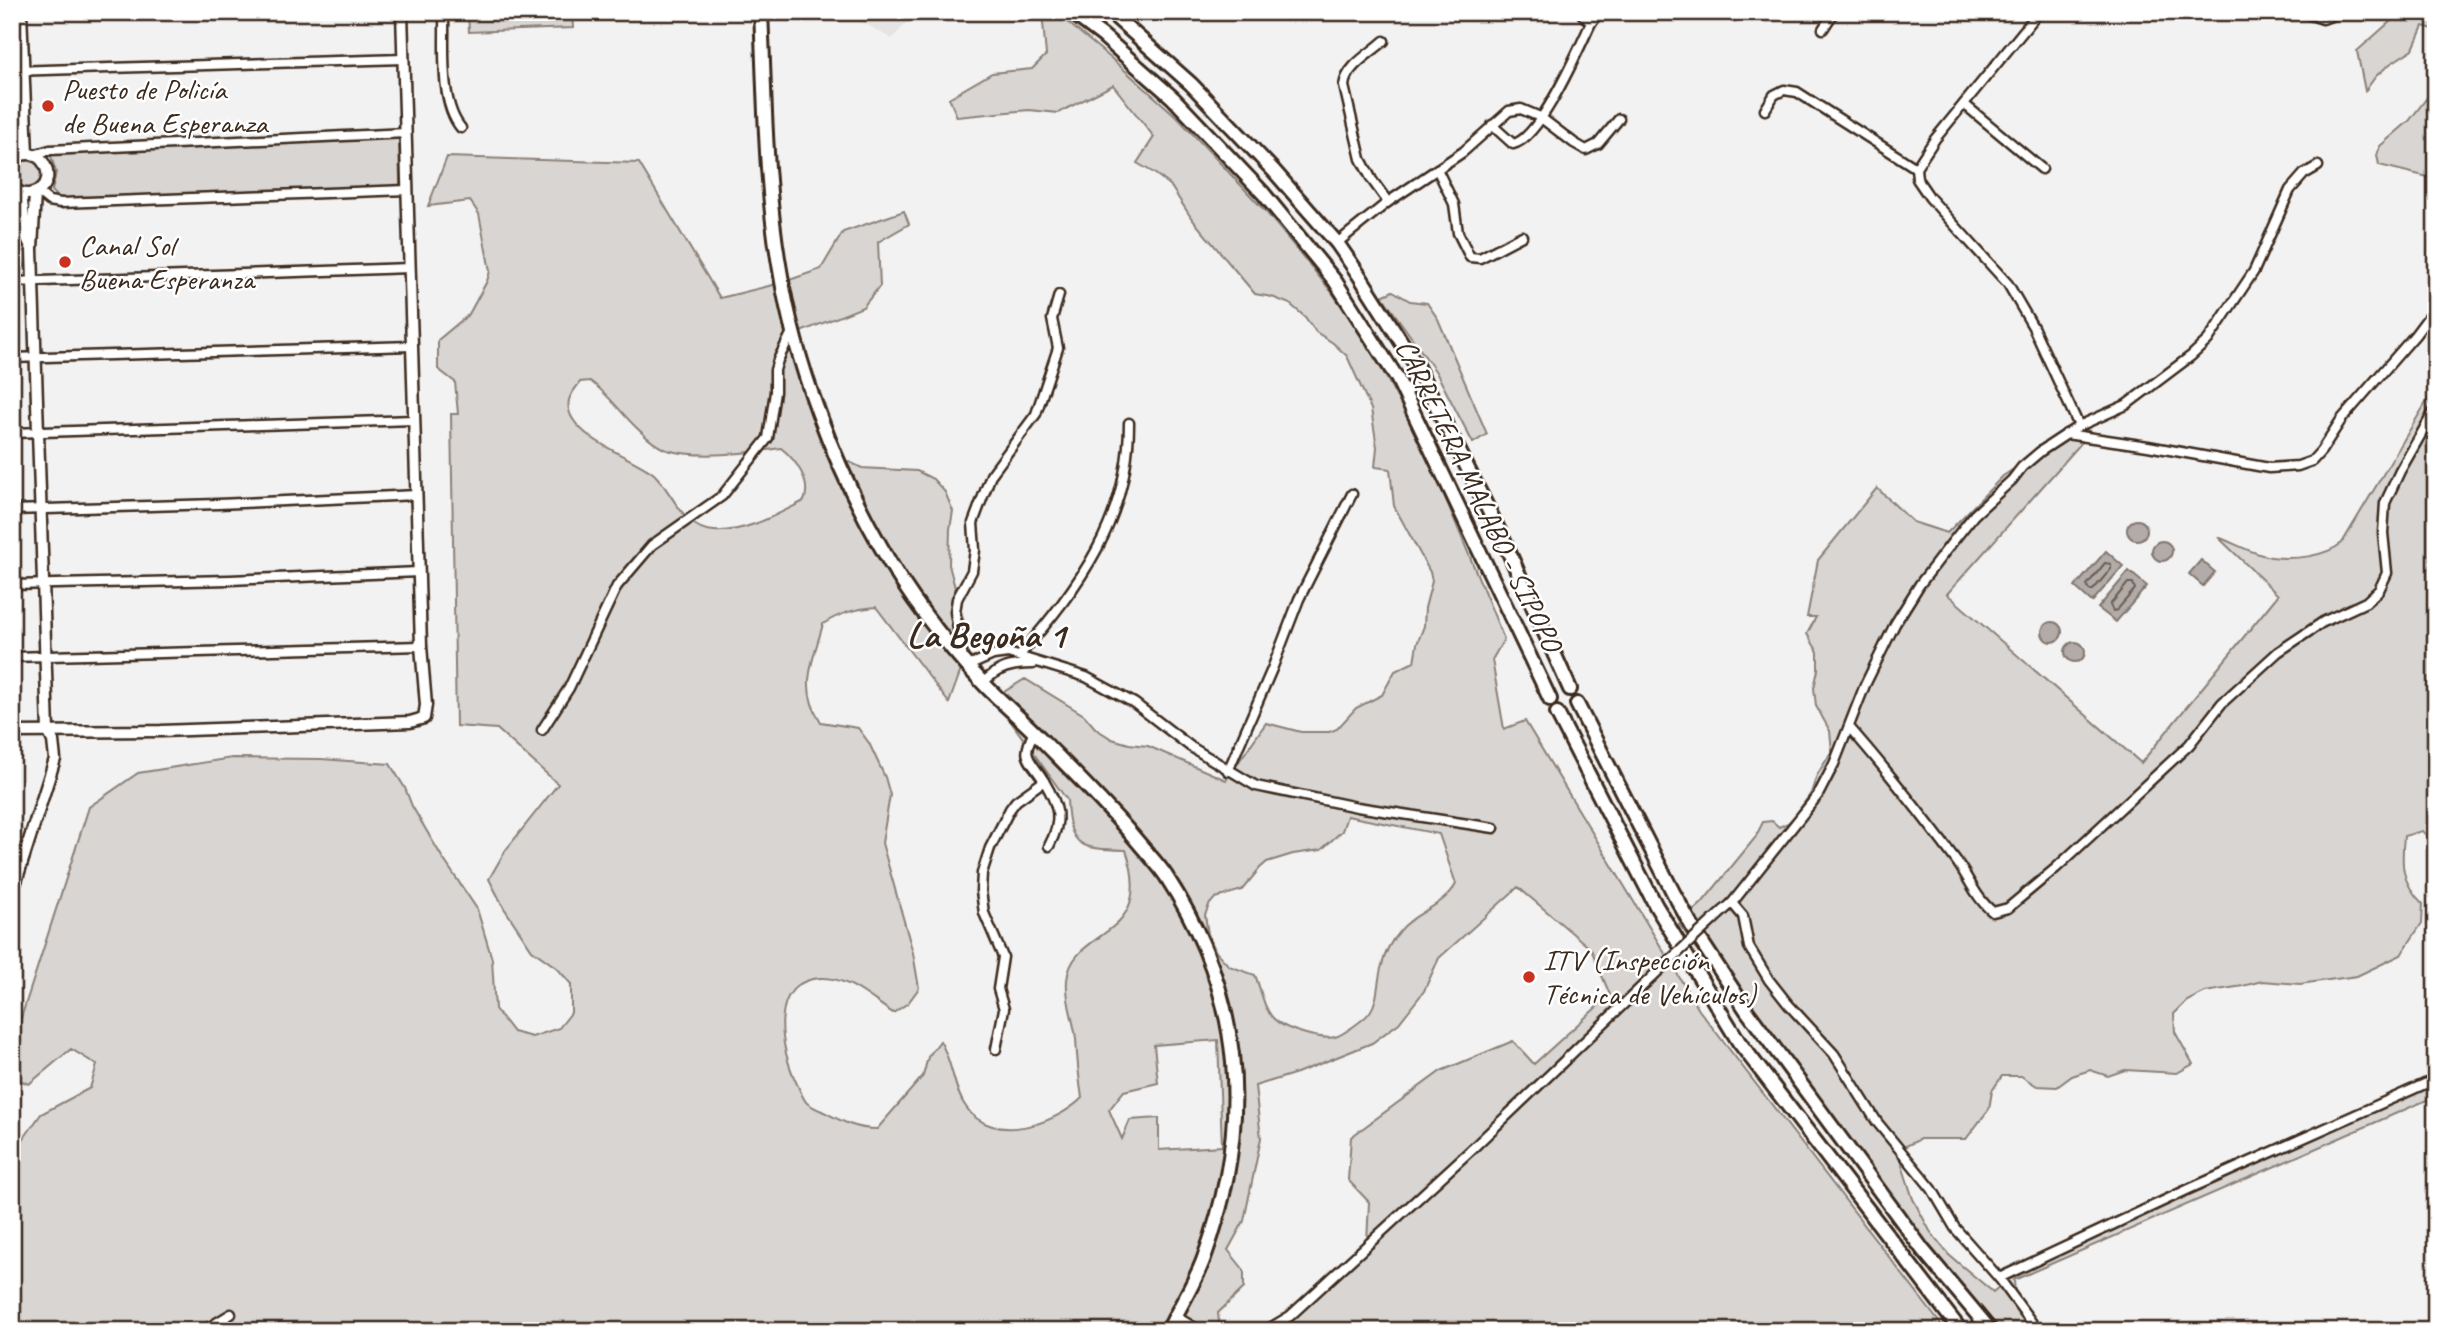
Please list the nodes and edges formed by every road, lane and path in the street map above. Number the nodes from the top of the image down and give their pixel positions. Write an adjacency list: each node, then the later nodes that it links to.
1 (20, 12): 17 (street)
2 (402, 12): 16 (street)
3 (444, 12): 23 (street)
4 (761, 12): 43 (main road)
5 (1071, 12): 69 (main road, CARRETERA MALABO - SIPOPO)
6 (1110, 12): 36 (main road, CARRETERA MALABO - SIPOPO)
7 (1580, 12): 13 (street)
8 (1599, 12): 13 (street)
9 (1834, 12): 14 (street)
10 (2039, 12): 18 (street)
11 (2301, 12): 12 (street)
12 (2341, 12)
13 (1591, 23): 20 (street)
14 (1823, 29)
15 (1384, 41): 34 (street)
16 (403, 59): 17 (street); 24 (street)
17 (18, 71): 25 (street)
18 (1964, 104): 28 (street); 30 (street)
19 (1765, 110): 28 (street)
20 (1540, 117): 21 (street); 22 (street); 22 (street)
21 (1619, 119)
22 (1492, 125): 29 (street)
23 (461, 128)
24 (406, 133): 25 (street); 32 (street)
25 (30, 154): 26 (street); 33 (street)
26 (12, 162)
27 (2318, 166): 50 (street)
28 (1916, 168): 50 (street)
29 (1437, 169): 34 (street); 35 (street)
30 (2042, 169)
31 (17, 190): 33 (street); 37 (street)
32 (407, 190): 33 (street); 38 (street)
33 (36, 192): 37 (street)
34 (1388, 201): 36 (street)
35 (1522, 236)
36 (1337, 243): 68 (main road, CARRETERA MALABO - SIPOPO)
37 (32, 249): 40 (street)
38 (410, 268): 40 (street); 44 (street)
39 (12, 282): 40 (street)
40 (33, 282): 45 (street)
41 (1059, 295): 65 (street)
42 (2436, 307): 53 (street)
43 (793, 330): 65 (main road); 73 (street)
44 (412, 345): 45 (street); 48 (street)
45 (36, 357): 46 (street); 51 (street)
46 (12, 358)
47 (2436, 408): 72 (street)
48 (414, 420): 51 (street); 55 (street)
49 (1129, 423): 63 (street)
50 (2079, 426): 53 (street)
51 (38, 432): 52 (street); 57 (street)
52 (12, 433)
53 (2066, 434): 72 (street)
54 (1352, 494): 77 (street)
55 (417, 495): 57 (street); 58 (street)
56 (12, 510): 57 (street)
57 (41, 510): 59 (street)
58 (419, 572): 59 (street); 61 (street)
59 (43, 584): 60 (street); 62 (street)
60 (12, 585)
61 (421, 646): 62 (street); 74 (street)
62 (46, 656): 64 (street); 74 (street)
63 (1020, 656): 65 (street); 66 (street)
64 (12, 657)
65 (966, 664): 67 (main road)
66 (1040, 664): 67 (street); 77 (street)
67 (983, 683): 76 (main road)
68 (1570, 689)
69 (1550, 699)
70 (1577, 704): 93 (main road)
71 (1557, 713): 92 (main road)
72 (1849, 727): 82 (street)
73 (542, 730)
74 (48, 731): 75 (street); 81 (street)
75 (12, 732)
76 (1034, 732): 78 (street); 87 (main road)
77 (1228, 771): 79 (street)
78 (1044, 781): 80 (street); 83 (street)
79 (1494, 828)
80 (1049, 846)
81 (12, 894)
82 (1732, 903): 85 (street); 91 (street, bridge)
83 (996, 1049)
84 (2436, 1079): 85 (street)
85 (1999, 1278): 94 (street)
86 (231, 1314): 88 (street)
87 (1175, 1316): 89 (main road); 90 (street)
88 (203, 1331)
89 (1168, 1331)
90 (1200, 1331)
91 (1265, 1331)
92 (1961, 1331)
93 (1991, 1331)
94 (2038, 1331)

